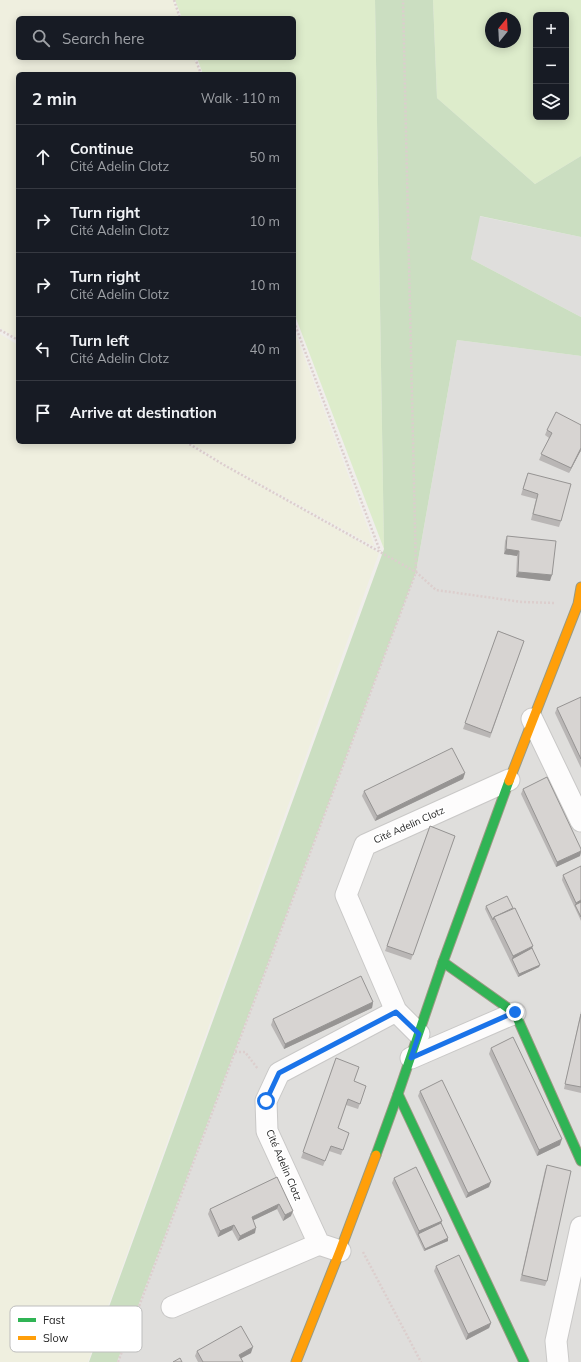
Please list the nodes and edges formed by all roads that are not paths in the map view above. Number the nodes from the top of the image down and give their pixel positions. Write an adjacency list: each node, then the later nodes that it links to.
1 (580, 602): 2 (street)
2 (532, 719): 3 (street); 4 (street)
3 (509, 780): 5 (street); 6 (street, Cité Adelin Clotz)
4 (581, 821)
5 (443, 962): 7 (street); 8 (street)
6 (396, 1012): 8 (street, Cité Adelin Clotz); 13 (street, Cité Adelin Clotz)
7 (515, 1012): 9 (street); 11 (street)
8 (419, 1034): 9 (street)
9 (411, 1058): 10 (street)
10 (398, 1094): 14 (street); 17 (street)
11 (581, 1161)
12 (581, 1227): 18 (street)
13 (319, 1244): 14 (street); 15 (street)
14 (340, 1251): 16 (street)
15 (172, 1307)
16 (296, 1362)
17 (524, 1362)
18 (558, 1362)

